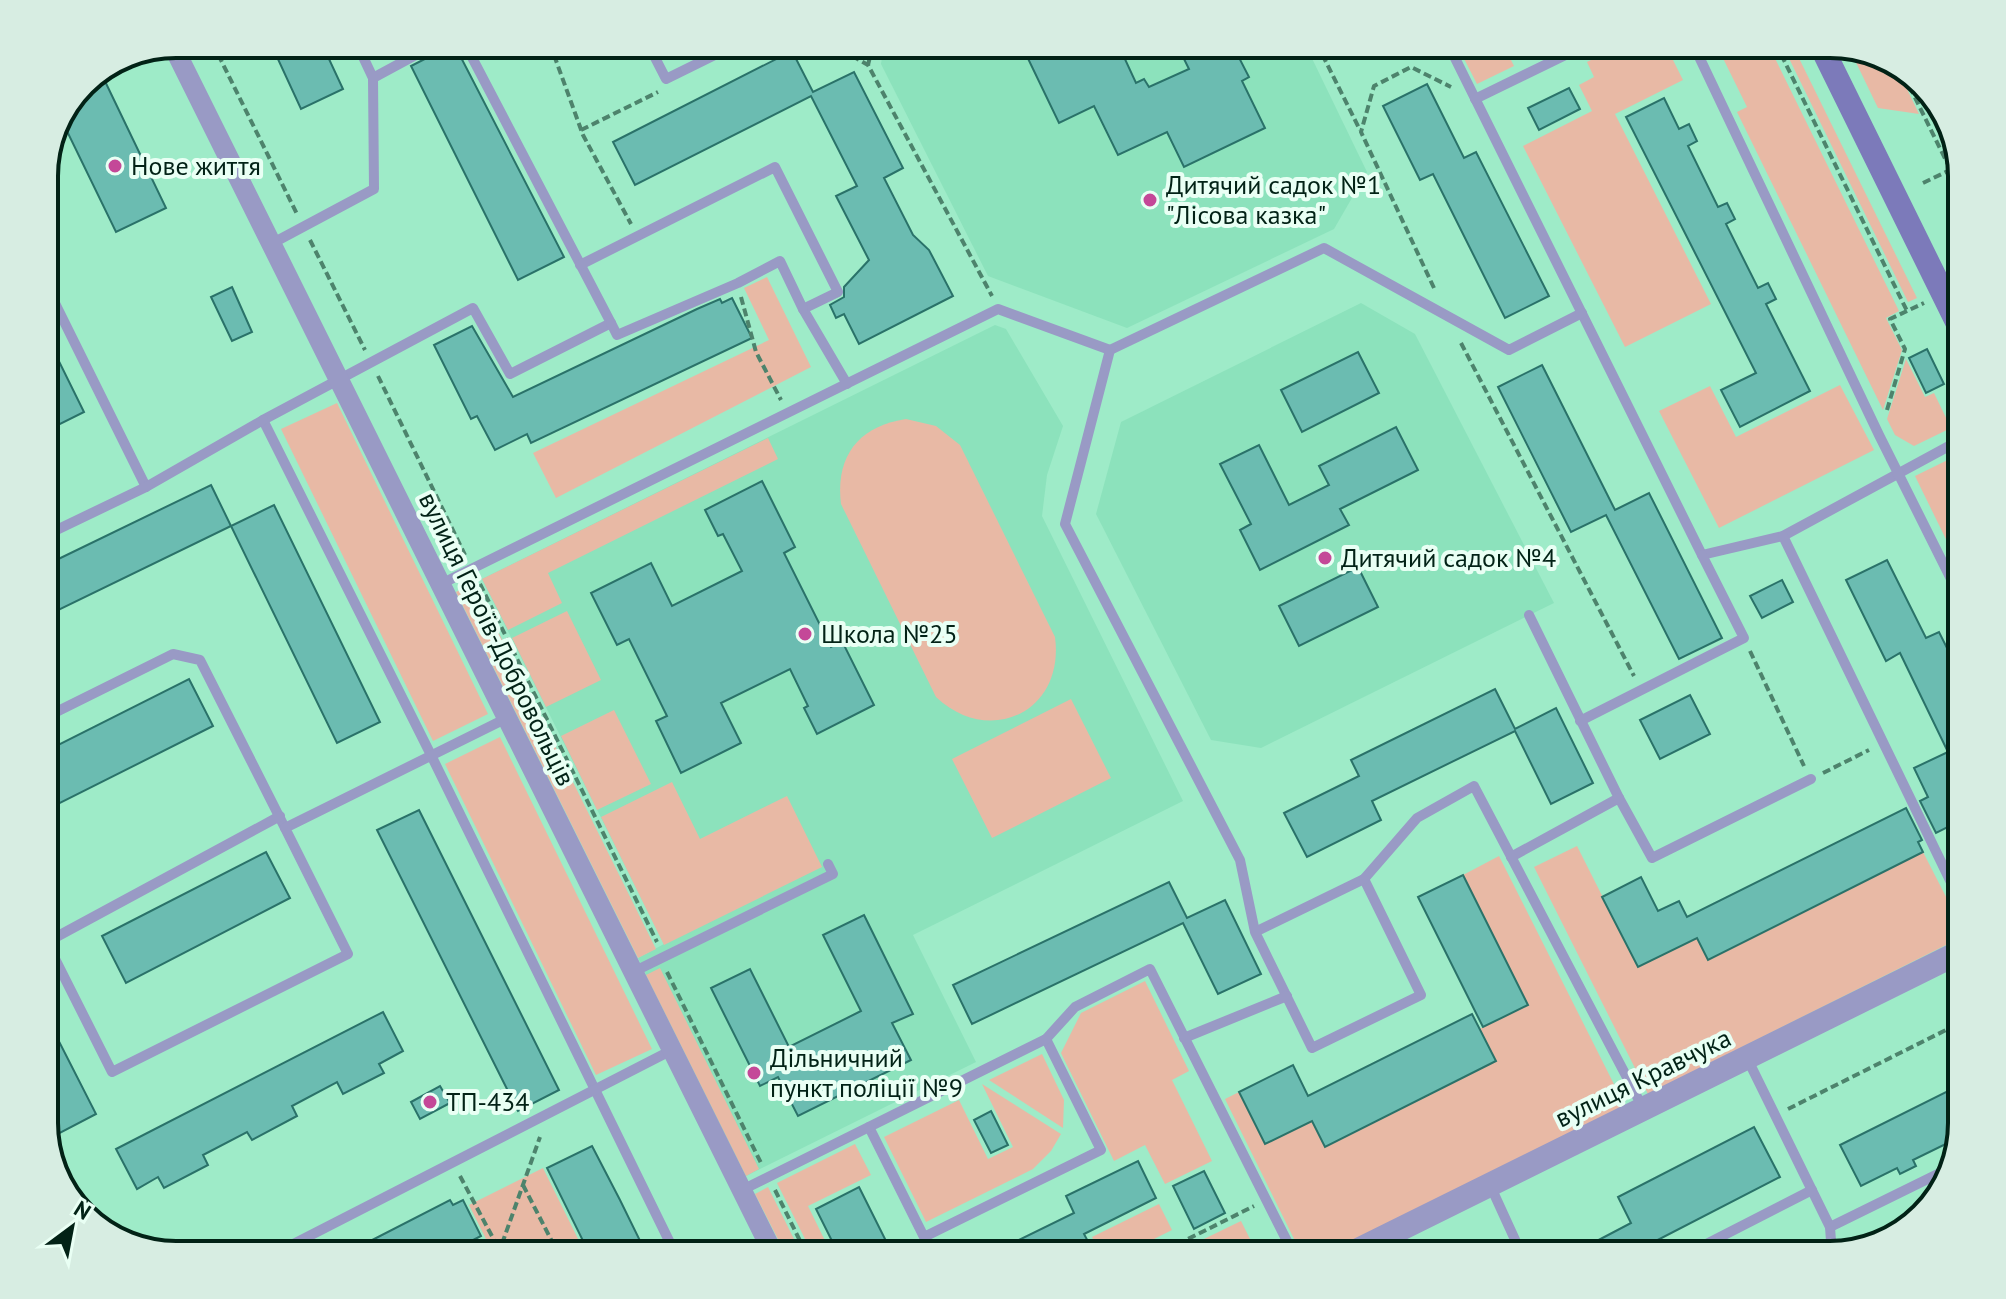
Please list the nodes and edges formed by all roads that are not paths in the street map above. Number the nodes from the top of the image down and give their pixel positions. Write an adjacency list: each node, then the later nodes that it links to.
1 (179, 58): 13 (street, вулиця Героїв-Добровольців)
2 (364, 58): 11 (lane)
3 (410, 58): 11 (lane)
4 (472, 58): 14 (lane)
5 (655, 58): 6 (lane)
6 (709, 58)
7 (1455, 58): 12 (lane)
8 (1559, 58): 12 (lane)
9 (1700, 58): 25 (lane)
10 (1827, 58): 15 (main road)
11 (373, 78): 13 (lane)
12 (1475, 99): 18 (lane)
13 (271, 244): 21 (street, вулиця Героїв-Добровольців)
14 (580, 265): 17 (lane); 19 (lane)
15 (1948, 303)
16 (58, 309): 26 (lane)
17 (803, 309): 19 (lane); 22 (lane)
18 (1582, 313): 20 (lane); 29 (lane)
19 (611, 323): 21 (lane)
20 (1110, 350): 22 (lane); 45 (lane)
21 (339, 379): 23 (lane); 31 (street, вулиця Героїв-Добровольців)
22 (847, 384): 31 (lane)
23 (263, 420): 26 (lane); 36 (lane)
24 (1948, 446): 25 (lane)
25 (1898, 473): 28 (lane); 30 (lane)
26 (146, 487): 27 (lane)
27 (58, 529)
28 (1783, 536): 29 (lane); 43 (lane)
29 (1702, 555): 35 (lane)
30 (1948, 573)
31 (441, 584): 34 (street, вулиця Героїв-Добровольців)
32 (1529, 615): 35 (lane)
33 (58, 711): 39 (lane)
34 (507, 718): 36 (lane); 49 (street, вулиця Героїв-Добровольців)
35 (1580, 721): 38 (lane)
36 (431, 755): 40 (lane); 55 (lane)
37 (1811, 779): 38 (lane)
38 (1619, 798): 41 (lane)
39 (280, 816): 40 (lane); 46 (lane)
40 (285, 828): 48 (lane)
41 (1511, 857): 44 (lane); 56 (lane)
42 (828, 864): 49 (lane)
43 (1948, 876)
44 (1364, 879): 45 (lane); 50 (lane)
45 (1255, 932): 50 (lane)
46 (58, 933)
47 (1948, 958): 54 (street, вулиця Кравчука)
48 (58, 963)
49 (633, 972): 53 (street, вулиця Героїв-Добровольців)
50 (1287, 996): 51 (lane)
51 (1184, 1038): 52 (lane); 66 (lane)
52 (1046, 1039): 57 (lane); 57 (lane)
53 (672, 1050): 55 (lane); 60 (street, вулиця Героїв-Добровольців)
54 (1747, 1058): 56 (street, вулиця Кравчука); 61 (lane)
55 (595, 1091): 63 (lane); 64 (lane)
56 (1643, 1109): 59 (street, вулиця Кравчука)
57 (869, 1127): 60 (lane)
58 (1936, 1175): 62 (lane)
59 (1490, 1185): 67 (street, вулиця Кравчука); 68 (lane)
60 (742, 1190): 65 (street, вулиця Героїв-Добровольців)
61 (1812, 1190): 62 (lane); 69 (lane)
62 (1830, 1227): 70 (lane)
63 (300, 1241)
64 (669, 1241)
65 (767, 1241)
66 (1287, 1241)
67 (1376, 1241)
68 (1516, 1241)
69 (1712, 1241)
70 (1831, 1241)

